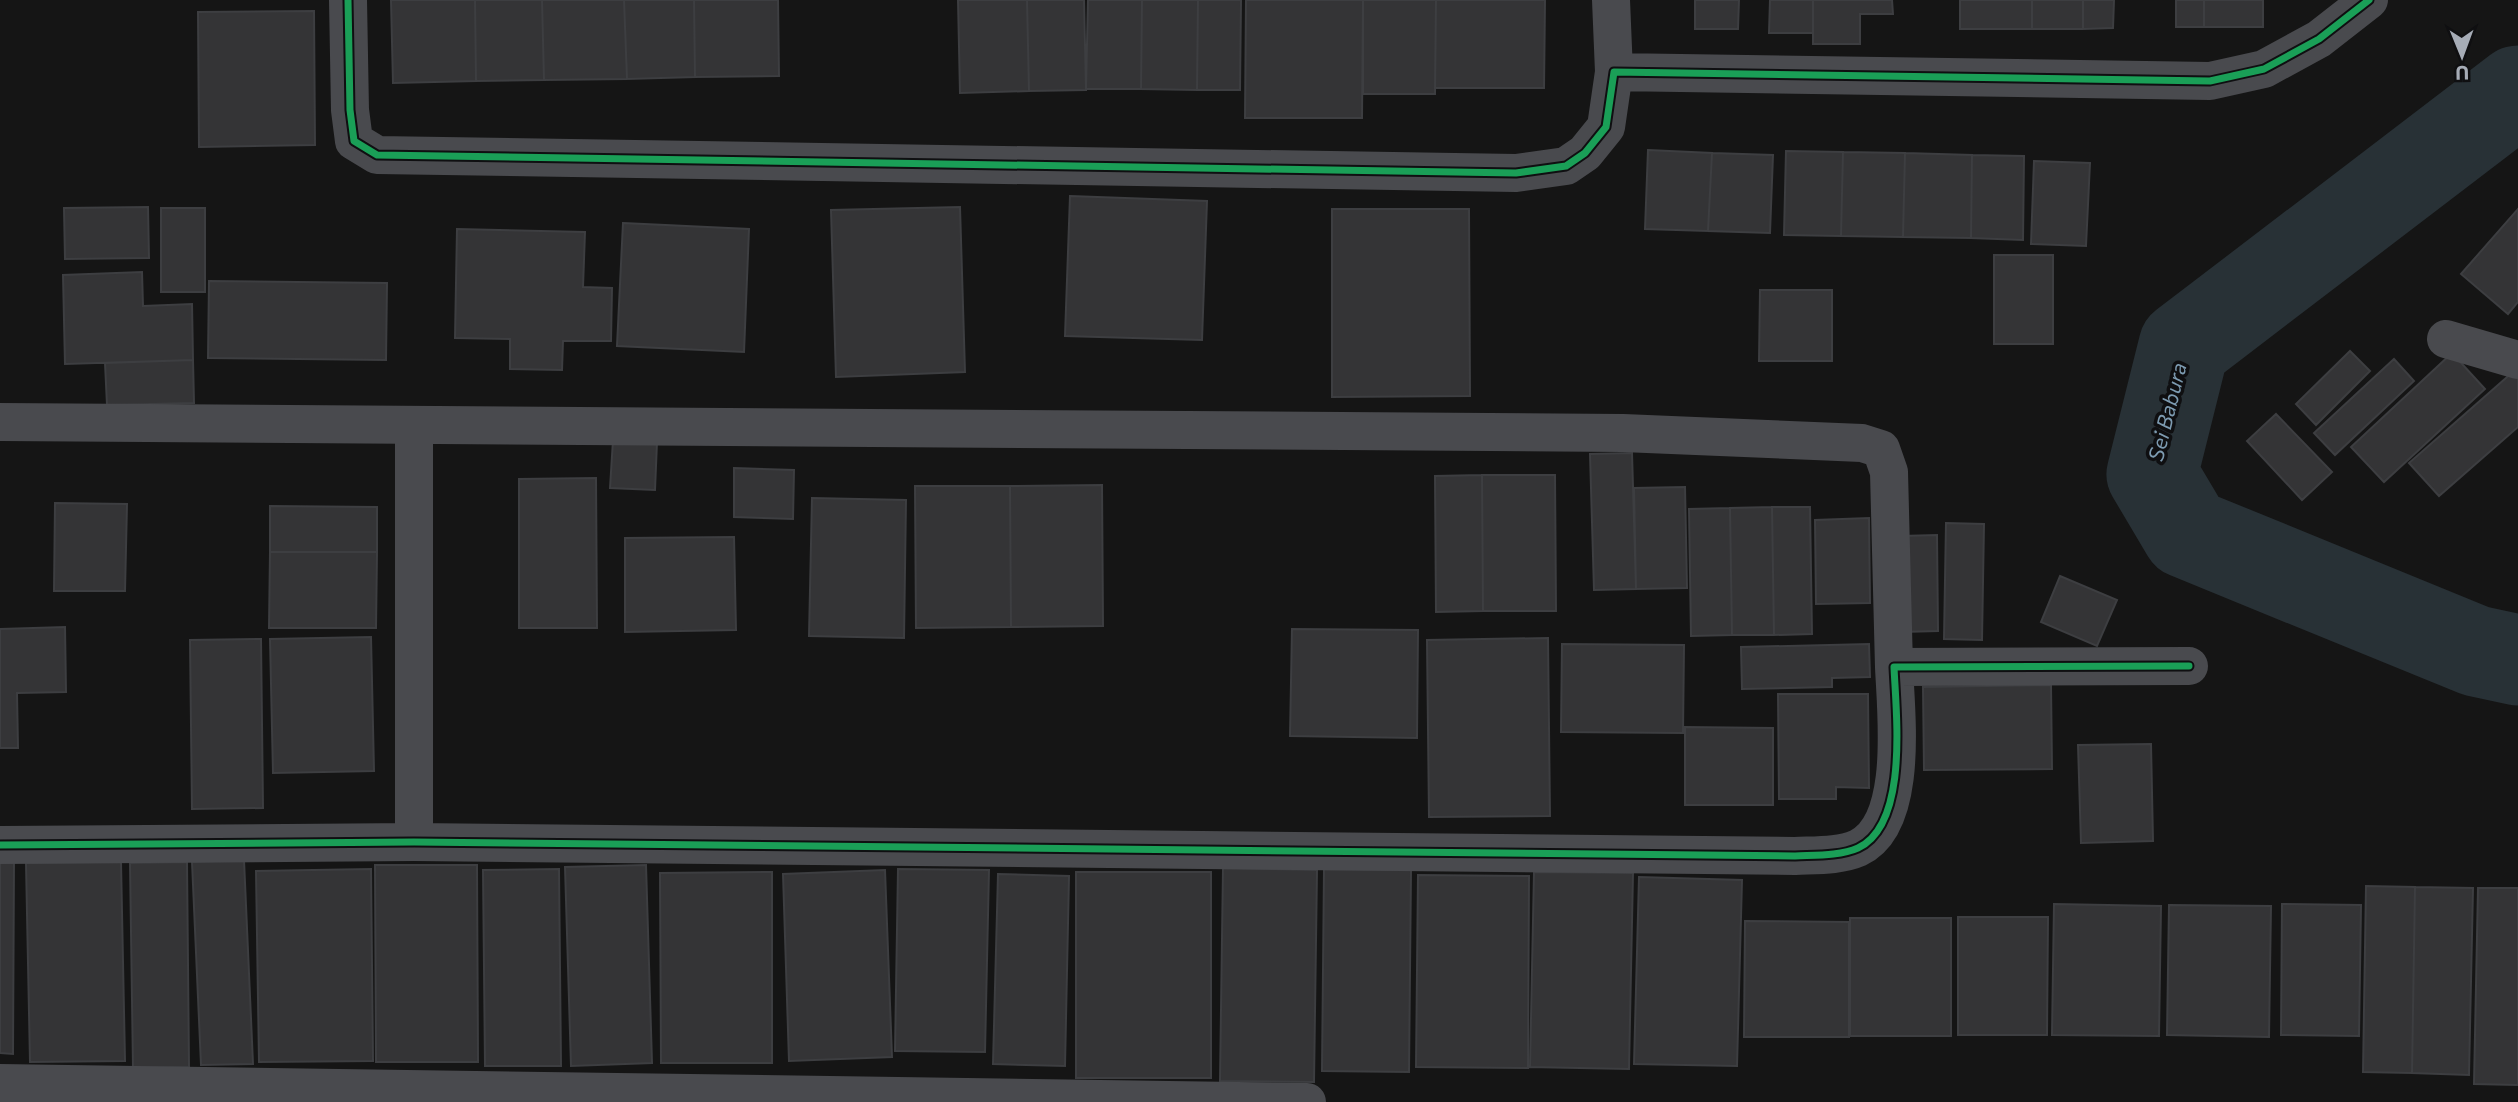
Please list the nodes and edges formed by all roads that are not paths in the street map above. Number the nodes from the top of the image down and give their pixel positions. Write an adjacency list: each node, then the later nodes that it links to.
1 (348, 0): 4 (street)
2 (1611, 0): 4 (street)
3 (2369, 0): 4 (street)
4 (1614, 72)
5 (2446, 339): 6 (street)
6 (2518, 360)
7 (0, 422): 8 (street)
8 (414, 427): 10 (street); 11 (street)
9 (2189, 666): 10 (street)
10 (1894, 667): 11 (street)
11 (414, 842): 12 (street)
12 (0, 845)
13 (0, 1083): 14 (street)
14 (1072, 1100): 15 (street)
15 (1307, 1102)

